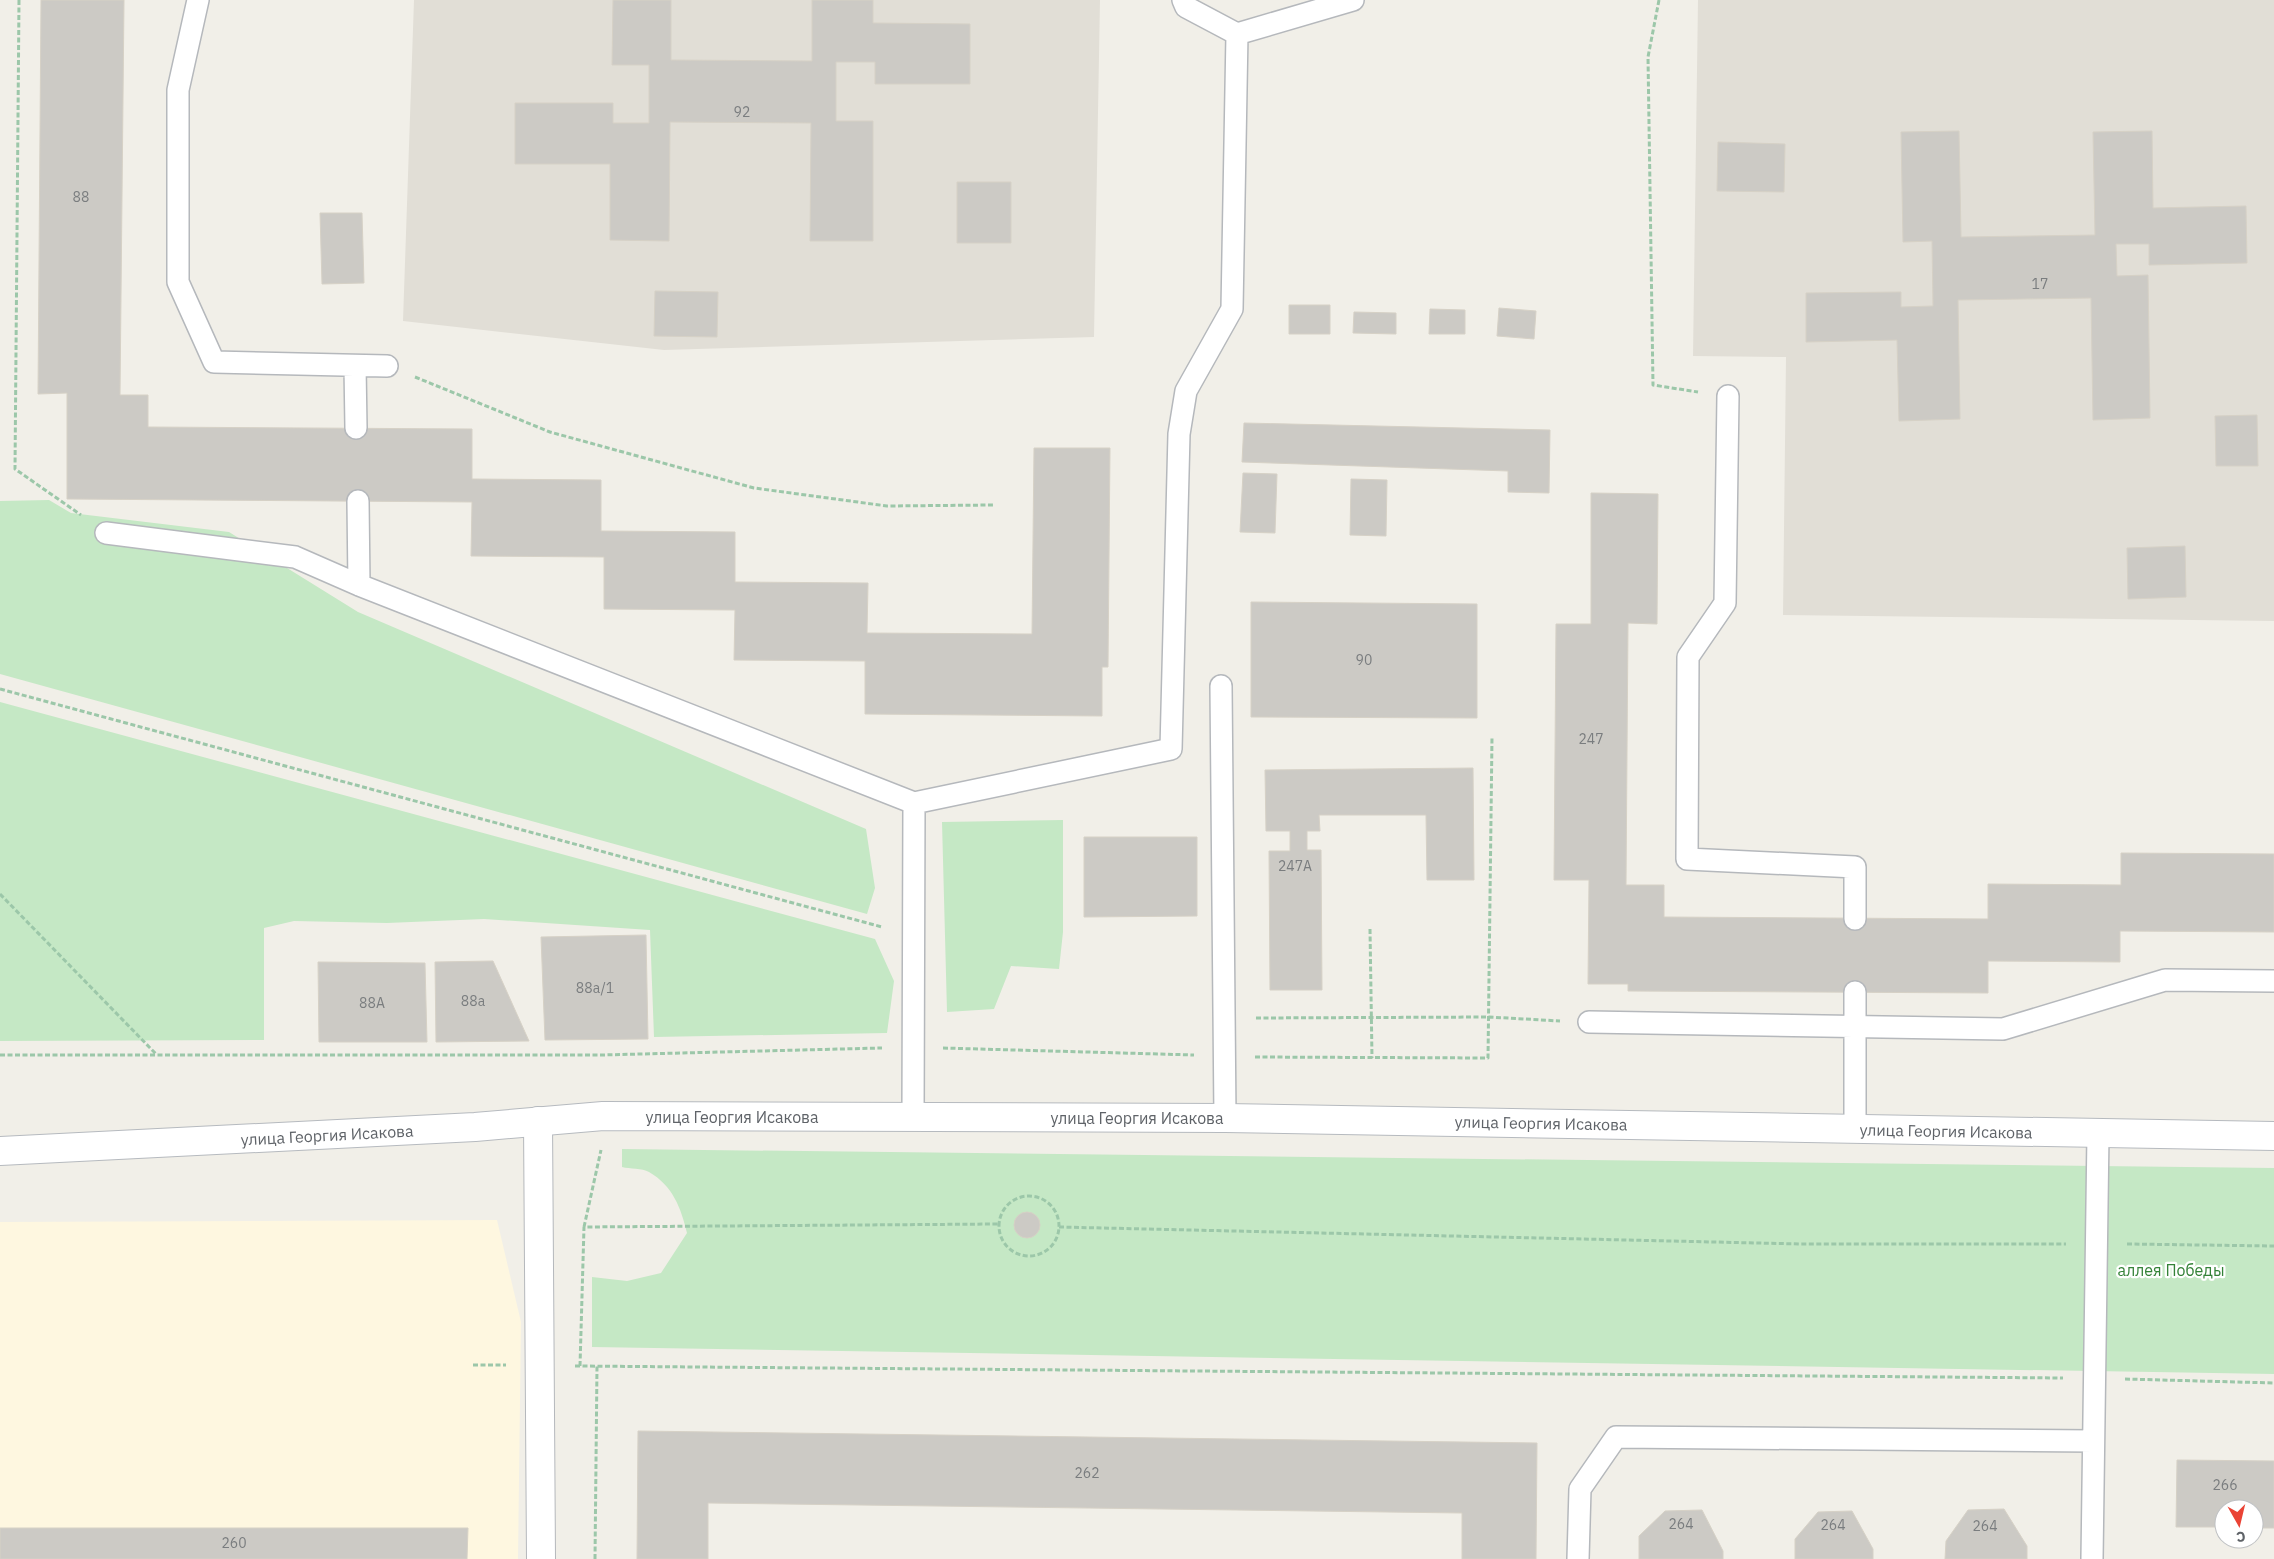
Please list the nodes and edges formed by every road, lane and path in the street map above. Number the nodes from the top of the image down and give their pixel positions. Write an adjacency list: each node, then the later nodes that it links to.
1 (20, 0): 13 (path)
2 (198, 0): 7 (lane)
3 (1183, 0): 6 (lane)
4 (1353, 0): 6 (lane)
5 (1659, 0): 9 (path)
6 (1237, 34): 18 (lane)
7 (354, 366): 8 (lane); 10 (lane)
8 (387, 366): 12 (path)
9 (1728, 396): 20 (lane)
10 (356, 428)
11 (358, 501): 14 (lane)
12 (993, 505)
13 (106, 533): 14 (lane)
14 (359, 585): 18 (lane)
15 (1221, 686): 27 (lane)
16 (0, 688): 22 (path)
17 (1492, 737): 26 (path)
18 (914, 803): 22 (lane)
19 (0, 894): 32 (path)
20 (1855, 919)
21 (1370, 929): 25 (path)
22 (914, 936): 30 (lane)
23 (2274, 980): 29 (lane)
24 (1855, 992): 29 (lane)
25 (1371, 1017): 26 (path); 27 (path); 34 (path)
26 (1489, 1017): 28 (path); 34 (path)
27 (1225, 1018): 33 (lane)
28 (1589, 1022): 29 (lane)
29 (1855, 1026): 38 (lane)
30 (914, 1047): 32 (path); 33 (path); 35 (lane)
31 (0, 1055): 32 (path)
32 (158, 1056)
33 (1226, 1056): 34 (path); 36 (lane)
34 (1372, 1058)
35 (913, 1118): 36 (street, улица Георгия Исакова); 37 (street, улица Георгия Исакова)
36 (1225, 1118): 38 (street, улица Георгия Исакова)
37 (538, 1121): 42 (street, улица Георгия Исакова); 49 (street)
38 (1855, 1129): 39 (street, улица Георгия Исакова)
39 (2098, 1134): 40 (street, улица Георгия Исакова); 46 (lane)
40 (2274, 1136)
41 (604, 1140): 45 (path)
42 (0, 1151)
43 (998, 1224): 44 (path); 44 (path); 45 (path)
44 (1059, 1227): 46 (path)
45 (584, 1228): 50 (path)
46 (2096, 1244): 47 (path); 52 (lane)
47 (2274, 1246)
48 (473, 1365): 49 (path)
49 (540, 1365): 50 (path); 55 (street)
50 (580, 1366): 51 (path)
51 (596, 1366): 52 (path); 56 (path)
52 (2094, 1378): 53 (path); 54 (lane)
53 (2274, 1383)
54 (2093, 1441): 57 (lane); 58 (lane)
55 (541, 1559)
56 (595, 1559)
57 (1578, 1559)
58 (2092, 1559)

